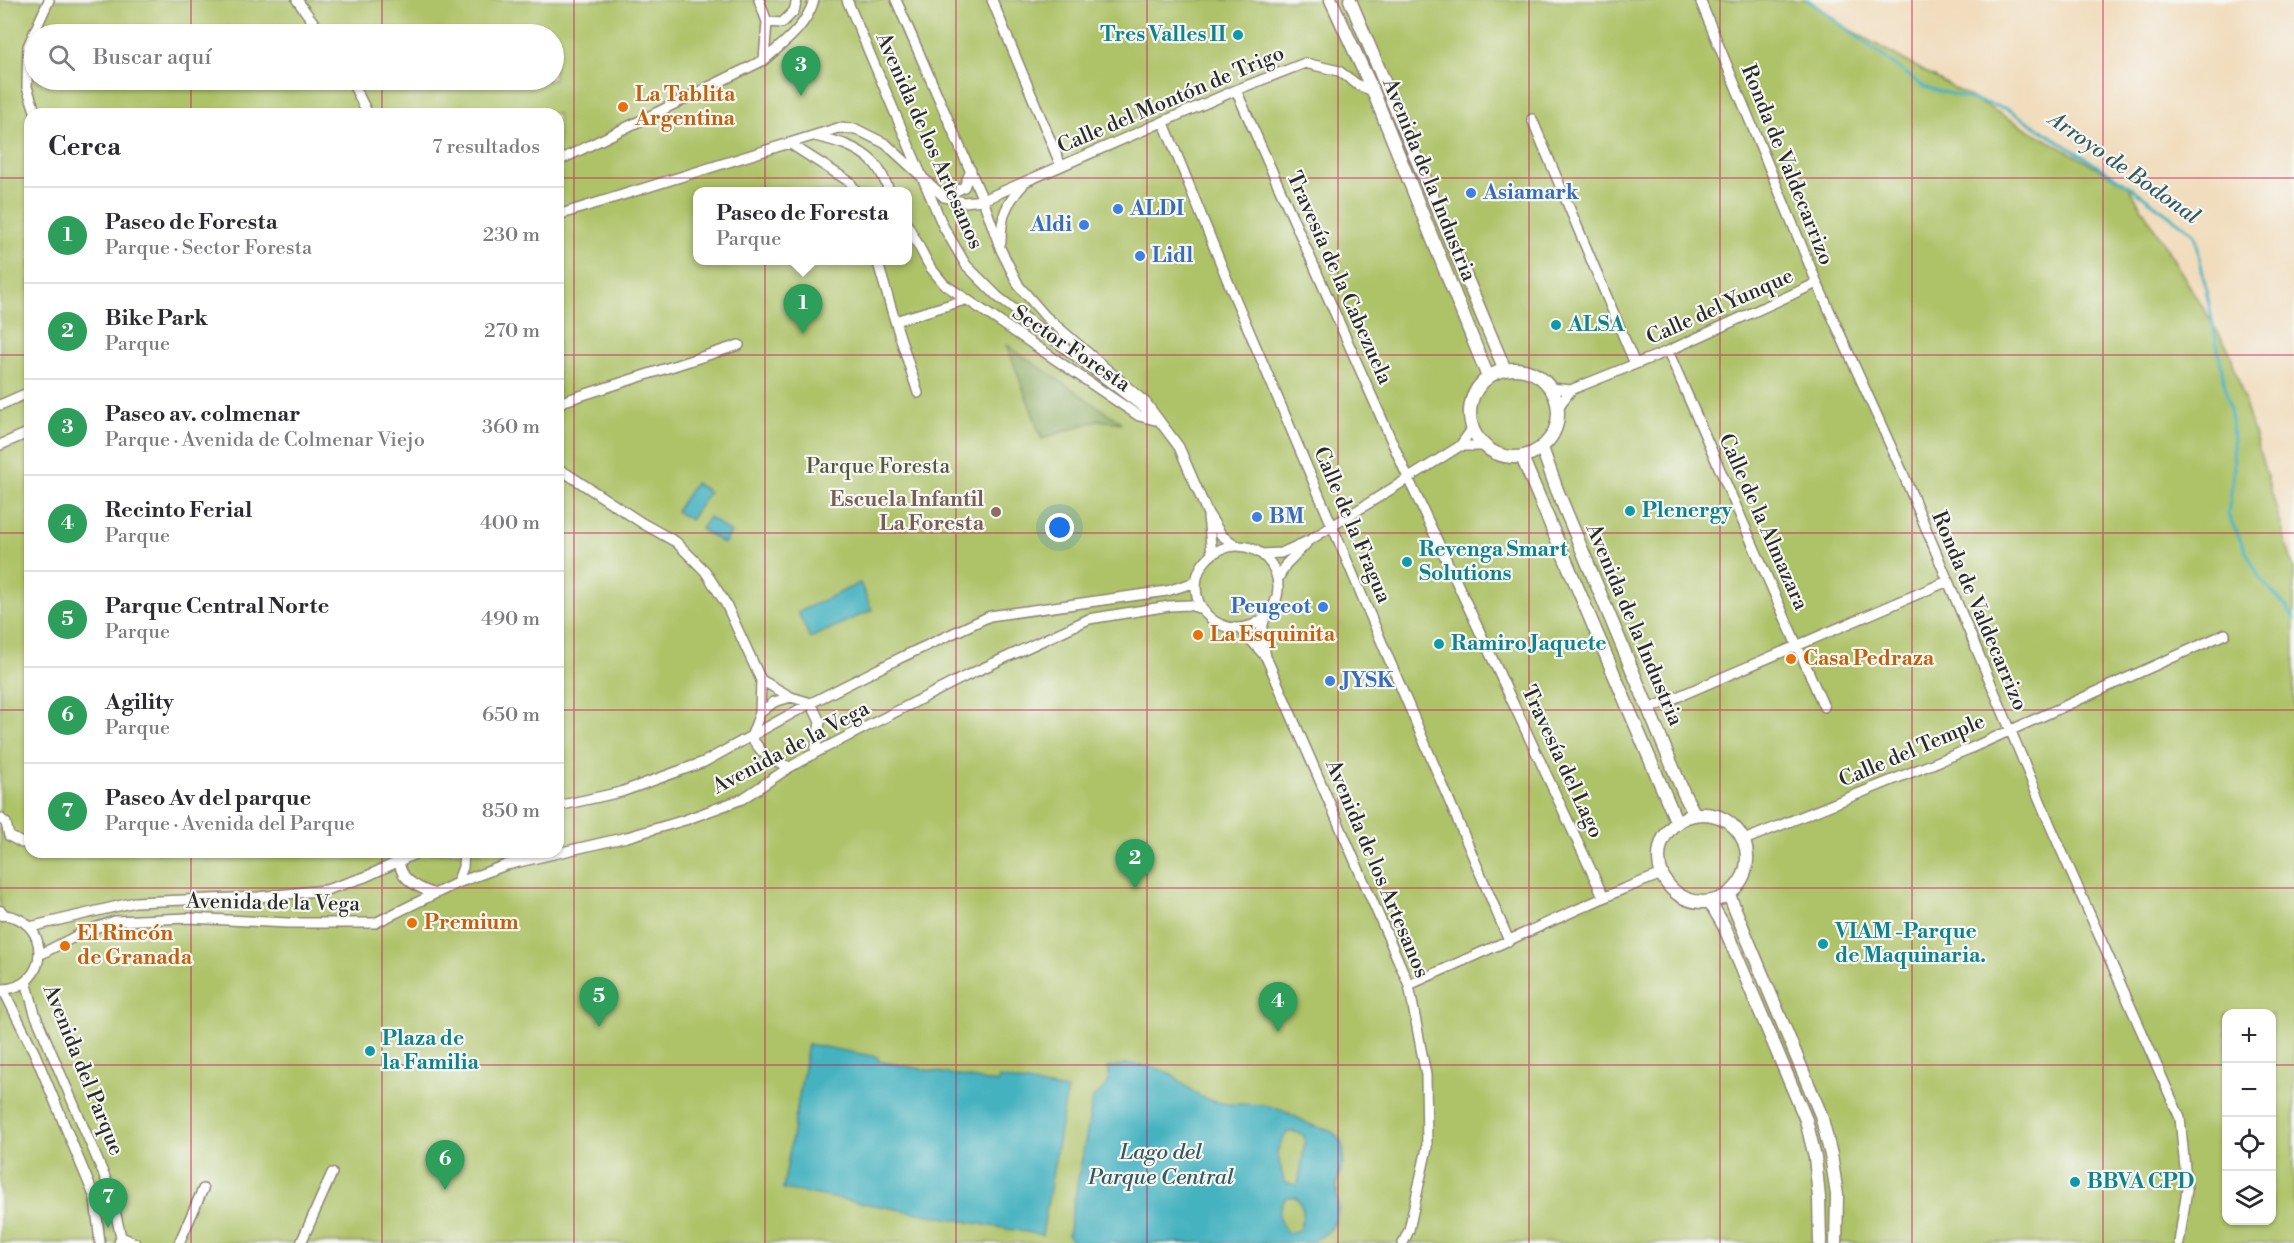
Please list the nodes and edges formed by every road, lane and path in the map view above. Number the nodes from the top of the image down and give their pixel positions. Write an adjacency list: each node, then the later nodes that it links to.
1 (50, 0): 13 (street)
2 (297, 0): 14 (street)
3 (759, 0): 12 (street)
4 (797, 0): 12 (street)
5 (814, 0): 15 (street)
6 (847, 0): 30 (street, Avenida de los Artesanos)
7 (896, 0): 28 (street, Avenida de los Artesanos)
8 (992, 0): 27 (street)
9 (1331, 0): 19 (street, Avenida de la Industria)
10 (1350, 0): 45 (street, Avenida de la Industria)
11 (1700, 0): 39 (street, Ronda de Valdecarrizo)
12 (767, 22): 15 (street)
13 (39, 24)
14 (315, 24)
15 (764, 60): 26 (street)
16 (28, 90): 20 (street)
17 (356, 90): 21 (street)
18 (1236, 90): 19 (street, Calle del Montón de Trigo); 23 (street, Calle del Montón de Trigo); 63 (street, Travesía de la Cabezuela)
19 (1373, 91): 46 (street, Avenida de la Industria)
20 (34, 108)
21 (365, 108)
22 (1533, 118): 44 (street)
23 (1164, 123): 27 (street, Calle del Montón de Trigo); 65 (street, Calle de la Fragua)
24 (813, 136): 25 (street); 30 (street); 32 (street)
25 (789, 143): 31 (street); 35 (street)
26 (564, 158)
27 (1061, 166): 29 (street, Calle del Montón de Trigo)
28 (971, 170): 33 (street); 34 (street, Avenida de los Artesanos)
29 (1027, 181): 34 (street, Calle del Montón de Trigo); 37 (street)
30 (925, 182): 33 (street); 54 (street, Avenida de los Artesanos)
31 (853, 187)
32 (887, 187)
33 (944, 197): 34 (street)
34 (983, 200): 37 (street, Avenida de los Artesanos)
35 (564, 213)
36 (912, 233): 40 (street, Sector Foresta)
37 (1001, 250): 54 (street, Avenida de los Artesanos)
38 (878, 265): 41 (street)
39 (1817, 283): 43 (street, Calle del Yunque); 71 (street, Ronda de Valdecarrizo)
40 (965, 300): 41 (street); 54 (street, Sector Foresta)
41 (895, 321): 49 (street)
42 (740, 345): 51 (street)
43 (1668, 351): 44 (street, Calle del Yunque); 77 (street, Calle de la Almazara)
44 (1635, 364): 48 (street, Calle del Yunque)
45 (1505, 370): 46 (street); 47 (street)
46 (1488, 377): 55 (street)
47 (1550, 388): 48 (street, Calle del Yunque); 53 (street)
48 (1571, 390): 53 (street)
49 (918, 393)
50 (24, 395): 52 (street)
51 (564, 401)
52 (0, 405)
53 (1558, 407): 60 (street)
54 (1161, 421): 64 (street, Avenida de los Artesanos)
55 (1472, 429): 58 (street); 59 (street)
56 (24, 435): 57 (street)
57 (0, 445)
58 (1461, 446): 59 (street); 63 (street)
59 (1483, 446): 61 (street)
60 (1542, 448): 61 (street); 83 (street, Avenida de la Industria)
61 (1522, 457): 92 (street, Avenida de la Industria)
62 (564, 472): 79 (street)
63 (1409, 480): 65 (street); 104 (street, Travesía del Lago)
64 (1207, 512): 67 (street, Avenida de los Artesanos); 68 (street, Avenida de los Artesanos)
65 (1333, 525): 66 (street); 108 (street, Calle de la Fragua)
66 (1310, 540): 69 (street); 70 (street)
67 (1236, 545): 68 (street); 69 (street)
68 (1212, 554): 72 (street)
69 (1262, 554): 70 (street)
70 (1278, 579): 74 (street)
71 (1948, 581): 77 (street); 85 (street, Ronda de Valdecarrizo)
72 (1196, 582): 73 (street); 81 (street, Avenida de la Vega)
73 (1202, 609): 75 (street); 87 (street, Avenida de la Vega)
74 (1265, 618): 75 (street); 78 (street, Avenida de los Artesanos)
75 (1241, 628): 78 (street, Avenida de los Artesanos)
76 (2225, 634): 85 (street, Calle del Temple)
77 (1798, 644): 82 (street, Calle de la Almazara); 83 (street)
78 (1266, 657): 111 (street, Avenida de los Artesanos)
79 (761, 680): 80 (street); 84 (street)
80 (791, 697): 81 (street); 84 (street)
81 (811, 704): 86 (street, Avenida de la Vega); 87 (street)
82 (1824, 708)
83 (1649, 709): 90 (street, Avenida de la Industria)
84 (760, 712): 86 (street)
85 (2009, 729): 93 (street, Calle del Temple); 123 (street, Ronda de Valdecarrizo)
86 (751, 737): 88 (street); 89 (street, Avenida de la Vega)
87 (815, 753): 88 (street, Avenida de la Vega)
88 (790, 767): 95 (street, Avenida de la Vega)
89 (564, 805)
90 (1695, 815): 92 (street); 93 (street)
91 (0, 818): 94 (street)
92 (1677, 823): 100 (street)
93 (1744, 840): 103 (street)
94 (24, 842)
95 (564, 852)
96 (396, 858): 107 (street, Avenida de la Vega)
97 (399, 858): 102 (street)
98 (464, 858): 101 (street)
99 (539, 858): 101 (street, Avenida de la Vega)
100 (1662, 874): 104 (street); 105 (street)
101 (457, 883): 102 (street, Avenida de la Vega)
102 (434, 894): 109 (street, Avenida de la Vega)
103 (1729, 895): 105 (street); 122 (street)
104 (1605, 898): 108 (street)
105 (1710, 902): 121 (street)
106 (1, 914): 107 (street)
107 (30, 927): 109 (street)
108 (1509, 941): 111 (street)
109 (39, 955): 110 (street)
110 (26, 981): 112 (street); 115 (street, Avenida del Parque)
111 (1409, 985): 120 (street, Avenida de los Artesanos)
112 (2, 989): 116 (street, Avenida del Parque)
113 (332, 1173): 119 (street)
114 (203, 1190): 118 (street)
115 (120, 1240): 117 (street)
116 (100, 1243)
117 (135, 1243)
118 (180, 1243)
119 (301, 1243)
120 (1403, 1243)
121 (1820, 1243)
122 (1836, 1243)
123 (2179, 1243)

